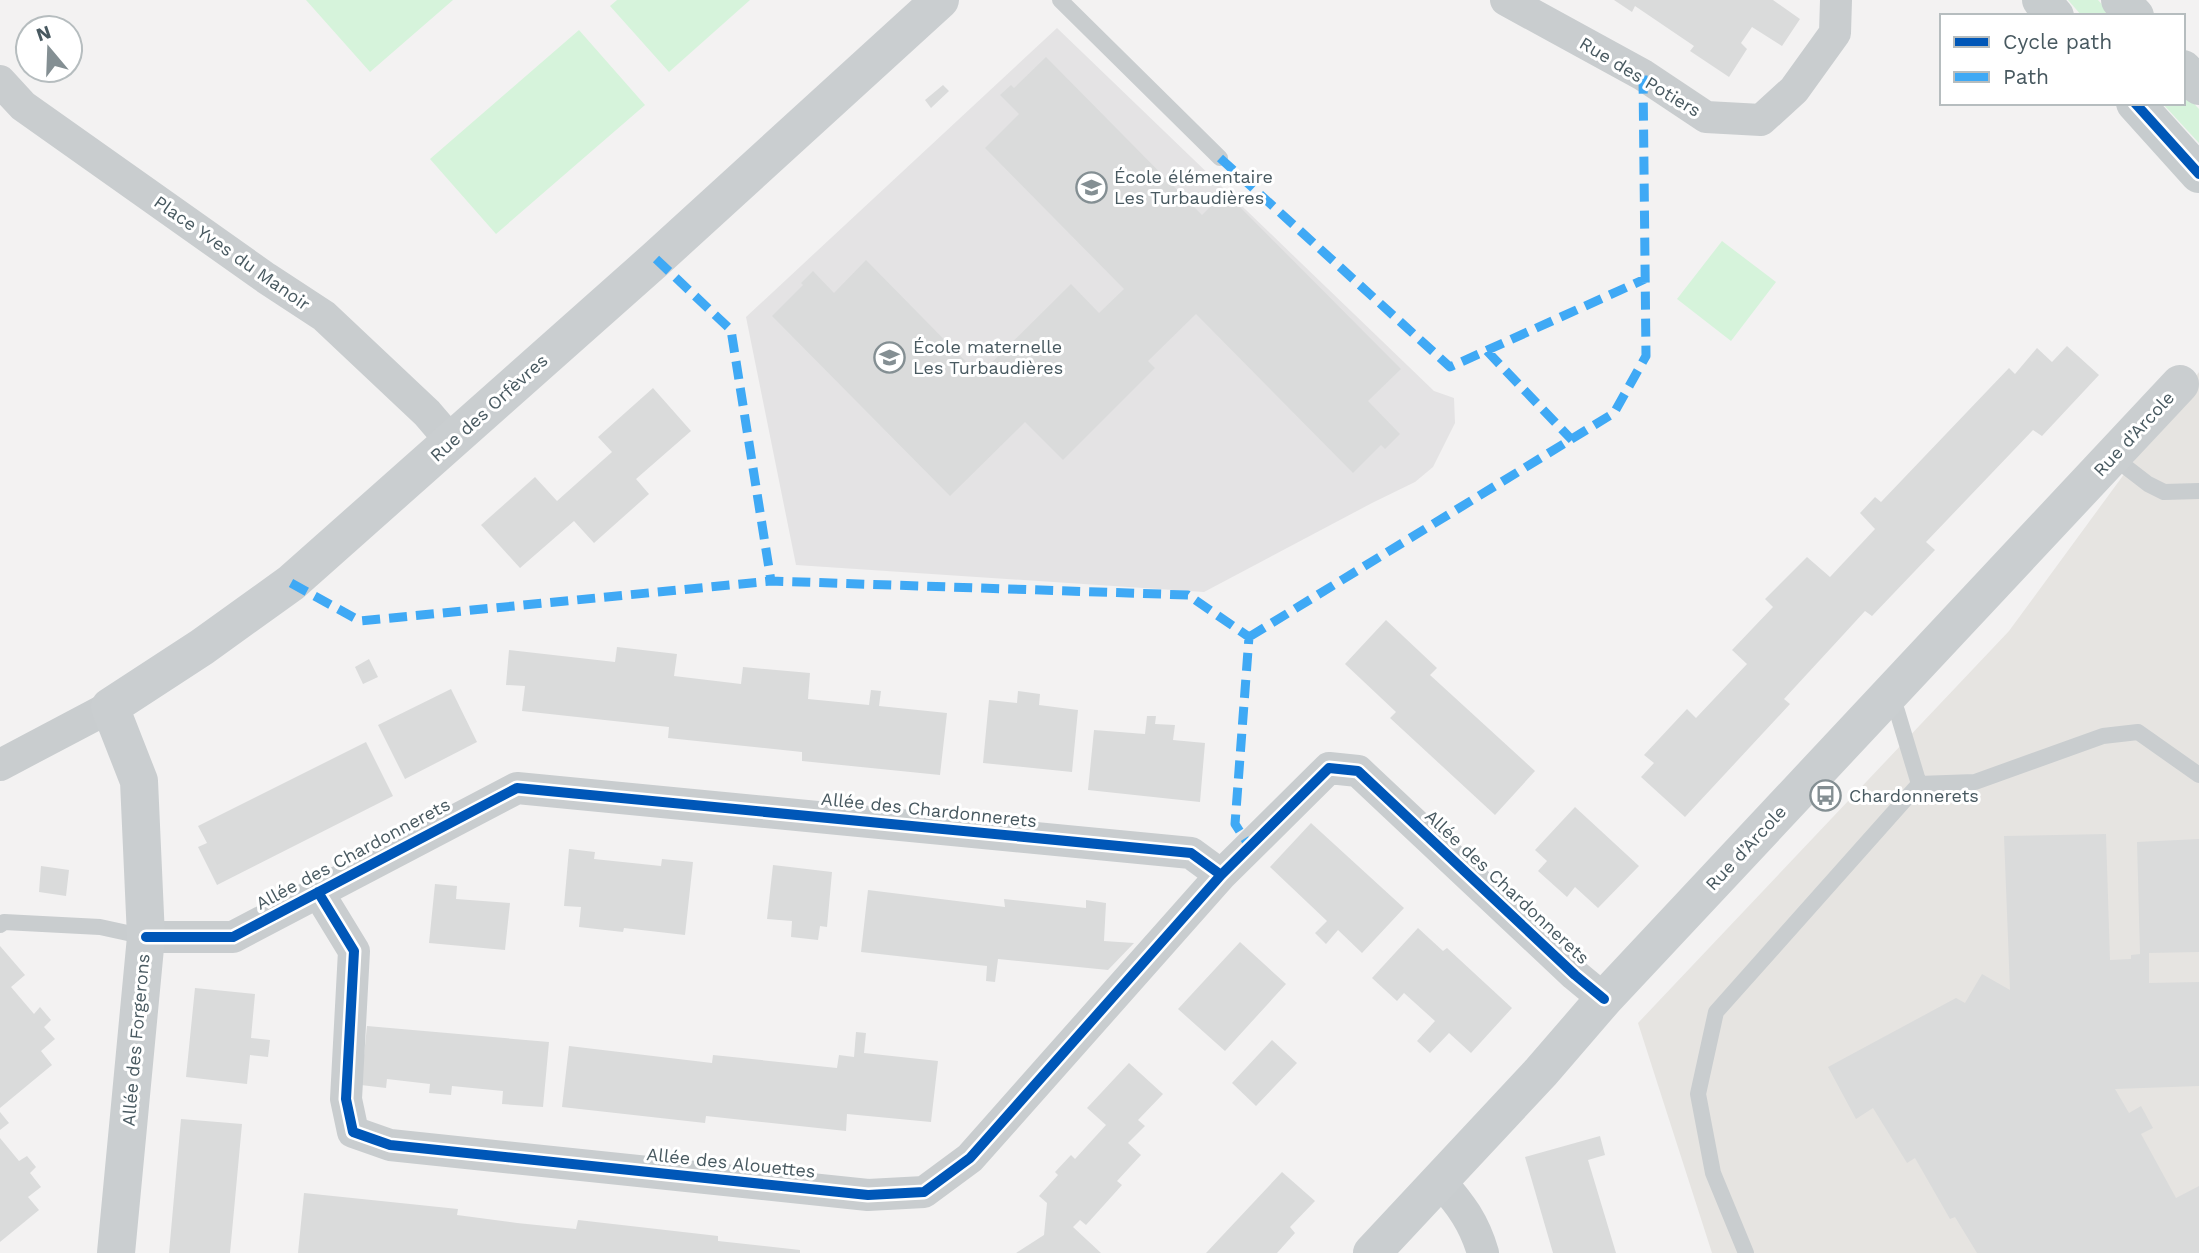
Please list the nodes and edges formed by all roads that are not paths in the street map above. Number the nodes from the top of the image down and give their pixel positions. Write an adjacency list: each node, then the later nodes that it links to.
1 (940, 0): 16 (street, Rue des Orfèvres)
2 (1060, 0): 13 (lane)
3 (1506, 0): 4 (street, Rue des Potiers)
4 (1836, 0)
5 (2040, 0): 7 (main road)
6 (2120, 0): 8 (main road)
7 (2053, 14)
8 (2133, 14)
9 (2185, 71): 11 (main road)
10 (0, 81): 16 (street, Place Yves du Manoir)
11 (2199, 86)
12 (2137, 105): 14 (main road)
13 (1220, 158)
14 (2199, 174)
15 (2193, 370): 17 (street, Rue d’Arcole)
16 (451, 441): 20 (street, Rue des Orfèvres)
17 (2113, 457): 18 (lane); 19 (street, Rue d’Arcole)
18 (2199, 491)
19 (1886, 697): 23 (lane); 28 (street, Rue d’Arcole)
20 (110, 707): 21 (street, Rue des Orfèvres); 27 (street, Allée des Forgerons)
21 (0, 765)
22 (2199, 775): 23 (lane)
23 (1919, 784): 33 (lane)
24 (1221, 875): 25 (street, Allée des Chardonnerets); 25 (street, Allée des Alouettes); 28 (street, Allée des Chardonnerets)
25 (318, 892): 27 (street, Allée des Chardonnerets)
26 (0, 925): 27 (lane)
27 (146, 937): 30 (street, Allée des Forgerons)
28 (1605, 999): 29 (street, Rue d’Arcole)
29 (1440, 1181): 31 (street, Rue d’Arcole); 32 (street)
30 (116, 1253)
31 (1372, 1253)
32 (1483, 1253)
33 (1746, 1253)

